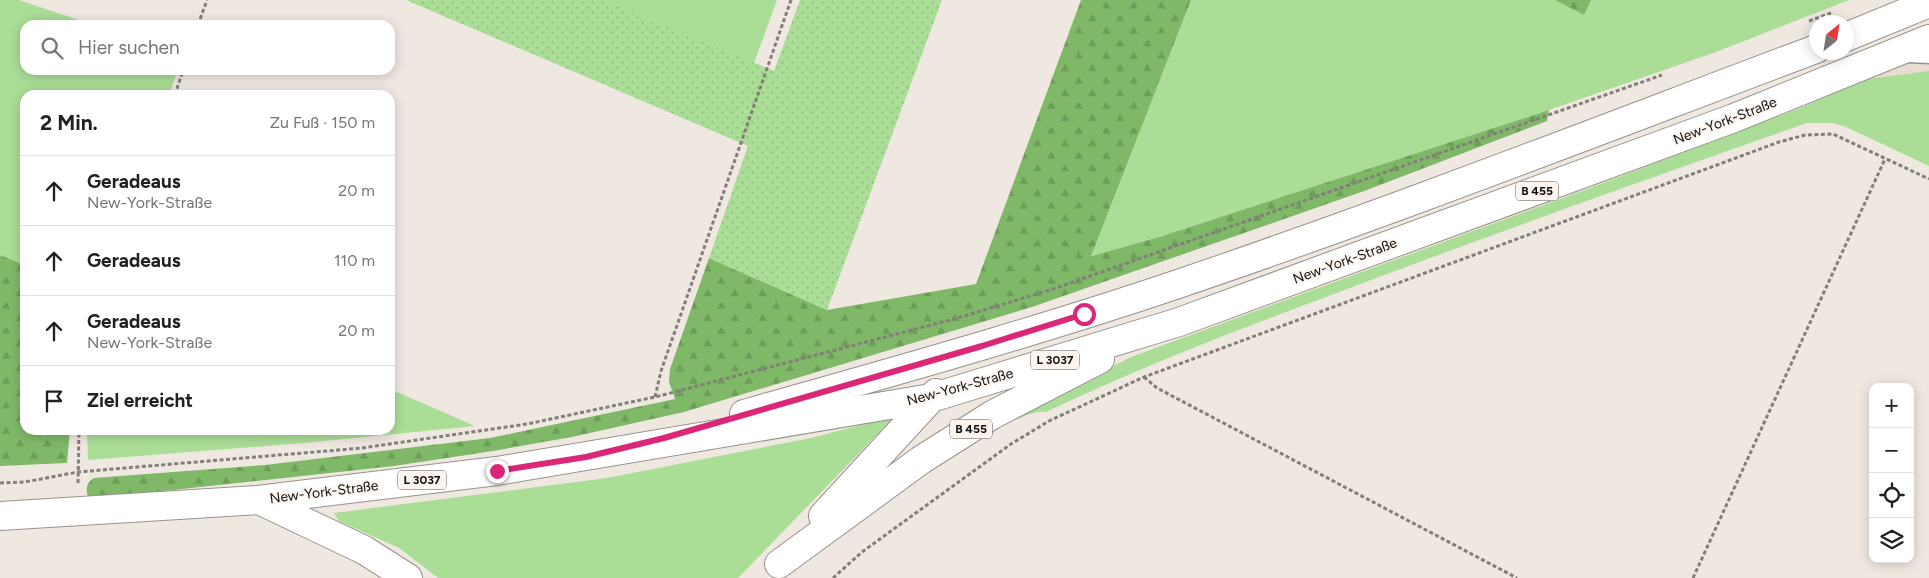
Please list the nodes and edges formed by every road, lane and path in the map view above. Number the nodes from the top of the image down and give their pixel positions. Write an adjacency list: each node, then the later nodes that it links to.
1 (206, 0): 5 (path)
2 (791, 0): 20 (path)
3 (1929, 3): 7 (main road)
4 (1837, 10): 6 (path)
5 (200, 20)
6 (1801, 24)
7 (1854, 34)
8 (1929, 39): 10 (main road, New-York-Straße / B 455)
9 (1809, 52): 18 (main road, B 455)
10 (1893, 55): 11 (lane); 17 (main road, New-York-Straße / B 455)
11 (1929, 57)
12 (1665, 74): 20 (path)
13 (181, 75): 14 (path)
14 (177, 90)
15 (1885, 159): 16 (path); 19 (path); 33 (path)
16 (1929, 179)
17 (1179, 322): 21 (main road, New-York-Straße / L 3037); 29 (main road, B 455)
18 (1011, 338): 21 (main road, B 455); 23 (main road, L 3037)
19 (1144, 377): 31 (path); 32 (path)
20 (656, 397): 24 (path)
21 (931, 398): 23 (main road, New-York-Straße / L 3037); 29 (main road, B 455)
22 (79, 435): 24 (path)
23 (586, 457): 26 (main road, New-York-Straße / L 3037)
24 (78, 472): 25 (path); 27 (path)
25 (0, 482)
26 (258, 500): 27 (main road, New-York-Straße / L 3037); 30 (main road)
27 (78, 512): 28 (main road, New-York-Straße / L 3037)
28 (0, 516)
29 (773, 571)
30 (408, 578)
31 (833, 578)
32 (1517, 578)
33 (1693, 578)

